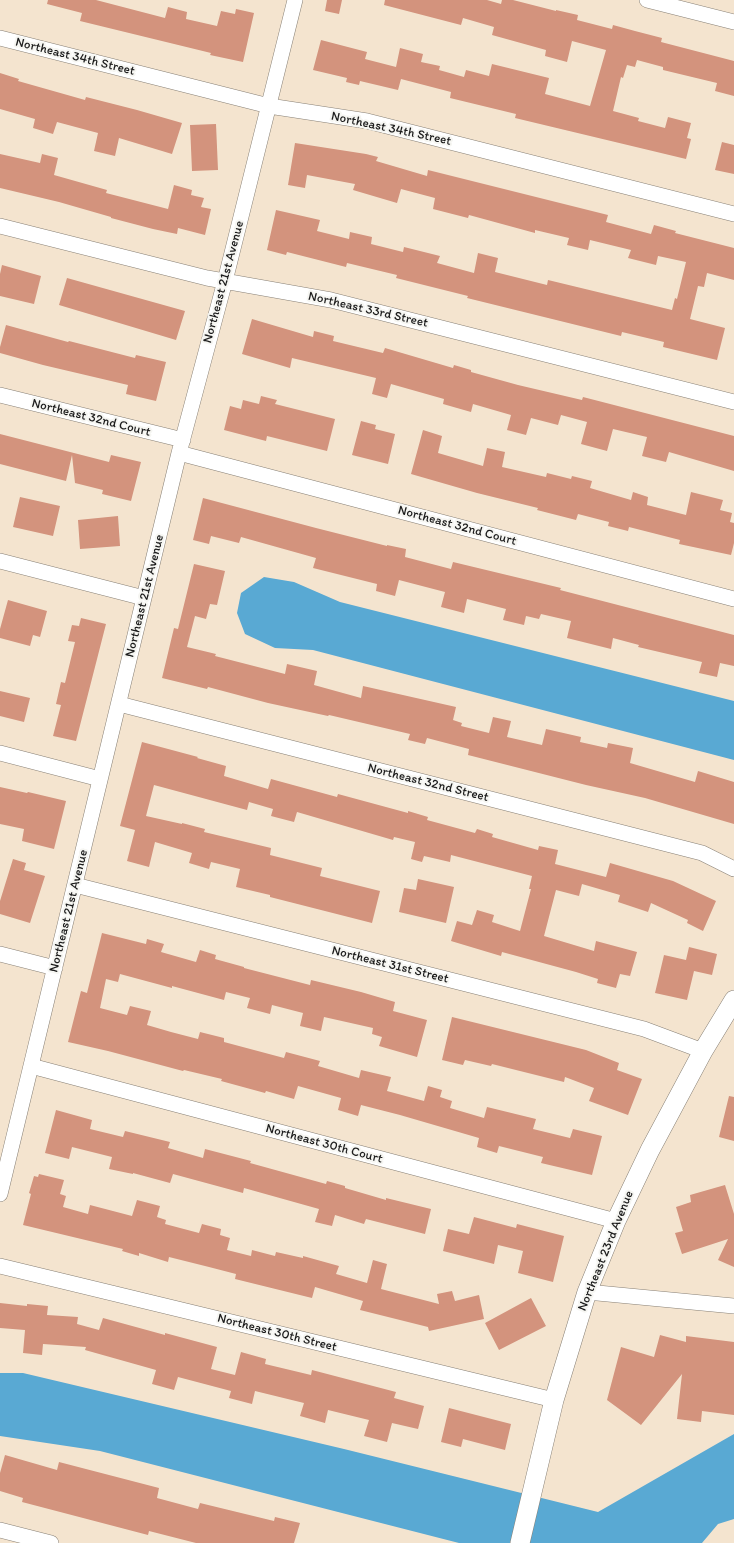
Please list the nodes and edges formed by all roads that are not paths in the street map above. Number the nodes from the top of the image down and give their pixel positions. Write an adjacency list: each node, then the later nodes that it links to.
1 (295, 0): 5 (street, Northeast 21st Avenue)
2 (647, 0): 3 (street)
3 (734, 22)
4 (0, 38): 5 (street, Northeast 34th Street)
5 (269, 106): 6 (street, Northeast 34th Street); 8 (street, Northeast 21st Avenue)
6 (734, 214)
7 (0, 226): 8 (street, Northeast 33rd Street)
8 (225, 281): 10 (street, Northeast 33rd Street); 11 (street, Northeast 21st Avenue)
9 (0, 395): 11 (street, Northeast 32nd Court)
10 (734, 402)
11 (181, 447): 13 (street, Northeast 21st Avenue); 14 (street, Northeast 32nd Court)
12 (0, 562): 13 (street)
13 (144, 598): 15 (street, Northeast 21st Avenue)
14 (734, 599)
15 (119, 704): 17 (street, Northeast 21st Avenue); 18 (street, Northeast 32nd Street)
16 (0, 754): 17 (street)
17 (100, 779): 19 (street, Northeast 21st Avenue)
18 (734, 869)
19 (75, 886): 21 (street, Northeast 21st Avenue); 23 (street, Northeast 31st Street)
20 (0, 954): 21 (street)
21 (55, 968): 24 (street, Northeast 21st Avenue)
22 (734, 1000): 23 (street, Northeast 23rd Avenue)
23 (703, 1051): 27 (street, Northeast 23rd Avenue)
24 (31, 1066): 25 (street, Northeast 21st Avenue); 27 (street, Northeast 30th Court)
25 (5, 1154): 26 (street, Northeast 21st Avenue)
26 (0, 1194)
27 (616, 1221): 29 (street, Northeast 23rd Avenue)
28 (0, 1266): 31 (street, Northeast 30th Street)
29 (587, 1292): 30 (street); 31 (street, Northeast 23rd Avenue)
30 (734, 1306)
31 (554, 1400): 34 (street, Northeast 23rd Avenue)
32 (0, 1530): 33 (street)
33 (51, 1543)
34 (520, 1543)

